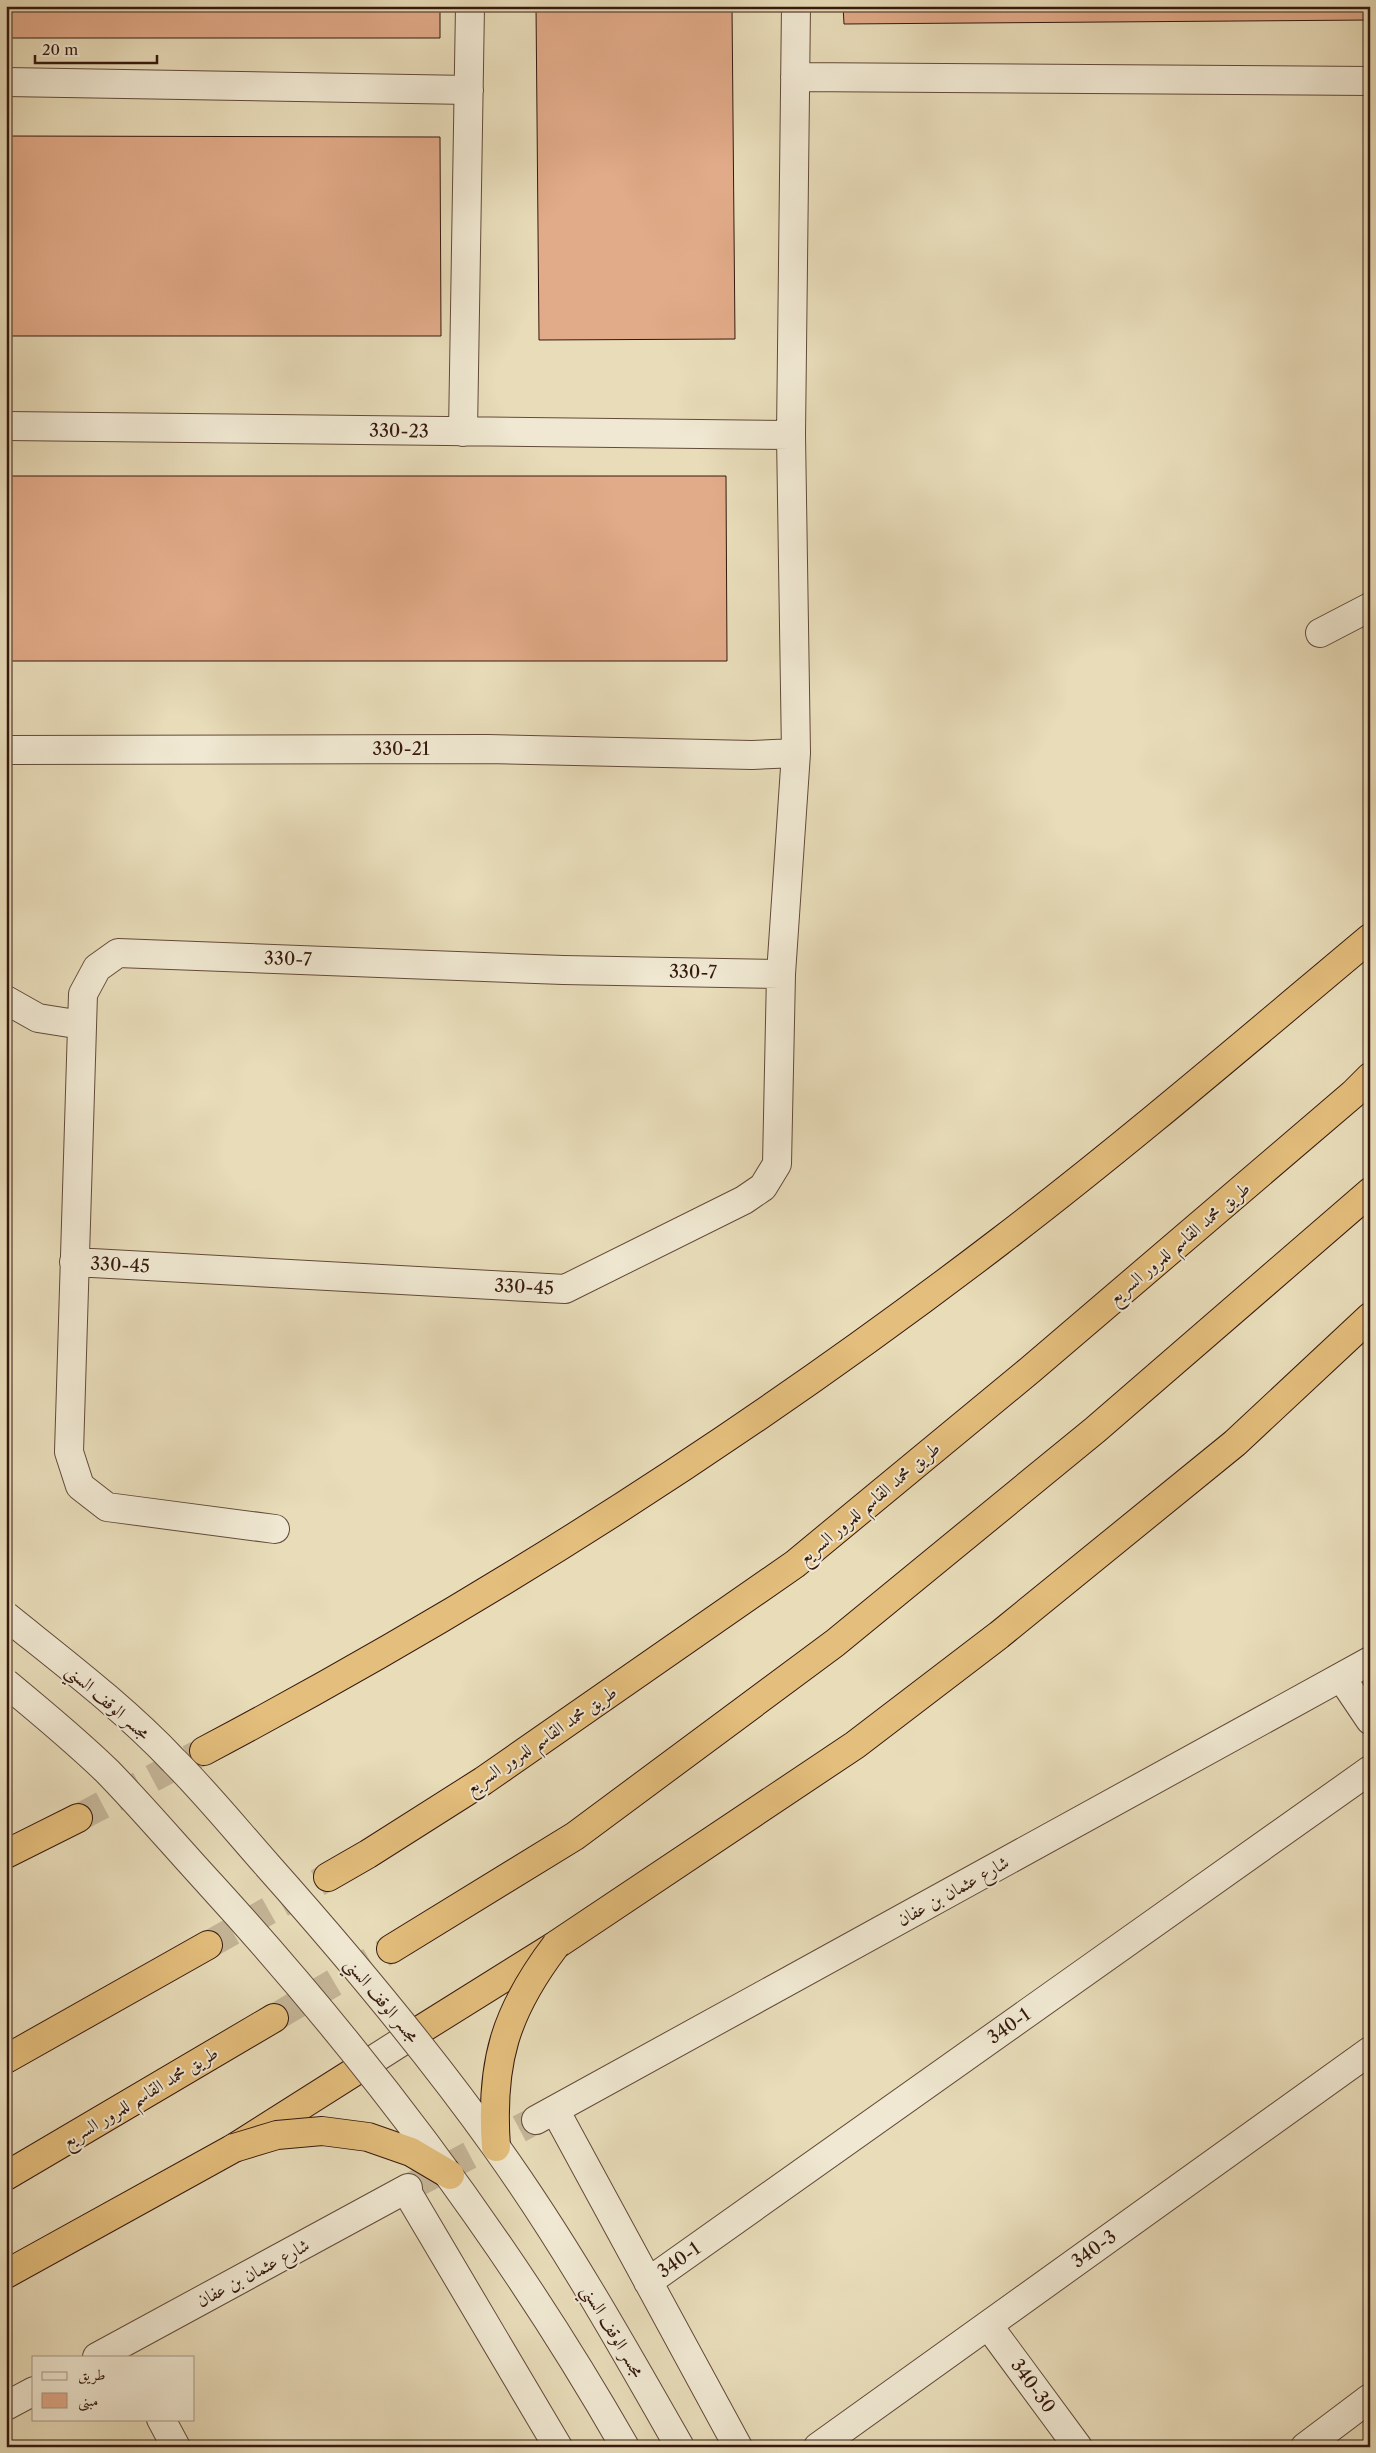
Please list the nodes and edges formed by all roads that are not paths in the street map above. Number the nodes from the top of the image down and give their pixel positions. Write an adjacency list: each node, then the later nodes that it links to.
1 (470, 6): 6 (street)
2 (796, 6): 3 (street, 330-45)
3 (795, 77): 4 (street); 9 (street, 330-45)
4 (1370, 81)
5 (6, 82): 6 (street)
6 (469, 90): 8 (street)
7 (6, 426): 8 (street, 330-23)
8 (463, 432): 9 (street, 330-23)
9 (791, 435): 13 (street, 330-45)
10 (1370, 607): 11 (street)
11 (1320, 633)
12 (6, 750): 13 (street, 330-21)
13 (796, 753): 15 (street, 330-45)
14 (1370, 938): 28 (highway)
15 (781, 974): 17 (street, 330-7); 20 (street, 330-45)
16 (6, 1000): 17 (street)
17 (82, 1025): 20 (street, 330-7)
18 (1370, 1077): 32 (highway, طريق محمد القاسم للمرور السريع)
19 (1370, 1192): 35 (highway)
20 (74, 1262): 22 (street, 330-7)
21 (1370, 1317): 33 (highway)
22 (275, 1528)
23 (6, 1616): 37 (street, مجسر الوقف السني, bridge)
24 (1370, 1661): 25 (street, شارع عثمان بن عفان)
25 (1341, 1677): 27 (street); 46 (street, شارع عثمان بن عفان)
26 (6, 1683): 40 (street, bridge)
27 (1370, 1720)
28 (204, 1751)
29 (1370, 1770): 46 (street, 340-1)
30 (78, 1818): 31 (highway)
31 (6, 1854)
32 (328, 1877)
33 (556, 1944): 37 (highway); 42 (highway, bridge)
34 (208, 1945): 39 (highway)
35 (391, 1949)
36 (274, 2018): 44 (highway, طريق محمد القاسم للمرور السريع)
37 (412, 2035): 40 (street); 42 (street, مجسر الوقف السني, bridge)
38 (1370, 2051): 47 (street, 340-3)
39 (6, 2059)
40 (365, 2065): 41 (highway, bridge); 43 (street, bridge)
41 (234, 2148): 43 (highway, bridge); 45 (highway)
42 (496, 2148): 57 (street, مجسر الوقف السني, bridge)
43 (450, 2175): 56 (street, bridge)
44 (6, 2176)
45 (6, 2274)
46 (648, 2282): 58 (street)
47 (988, 2325): 59 (street, 340-3); 60 (street, 340-30)
48 (124, 2350): 49 (street, شارع عثمان بن عفان); 55 (street, شارع عثمان بن عفان)
49 (101, 2356)
50 (32, 2392): 52 (street)
51 (1370, 2398): 61 (street)
52 (6, 2406)
53 (162, 2420): 54 (street)
54 (176, 2447)
55 (558, 2447)
56 (625, 2447)
57 (680, 2447)
58 (738, 2447)
59 (818, 2447)
60 (1078, 2447)
61 (1305, 2447)

